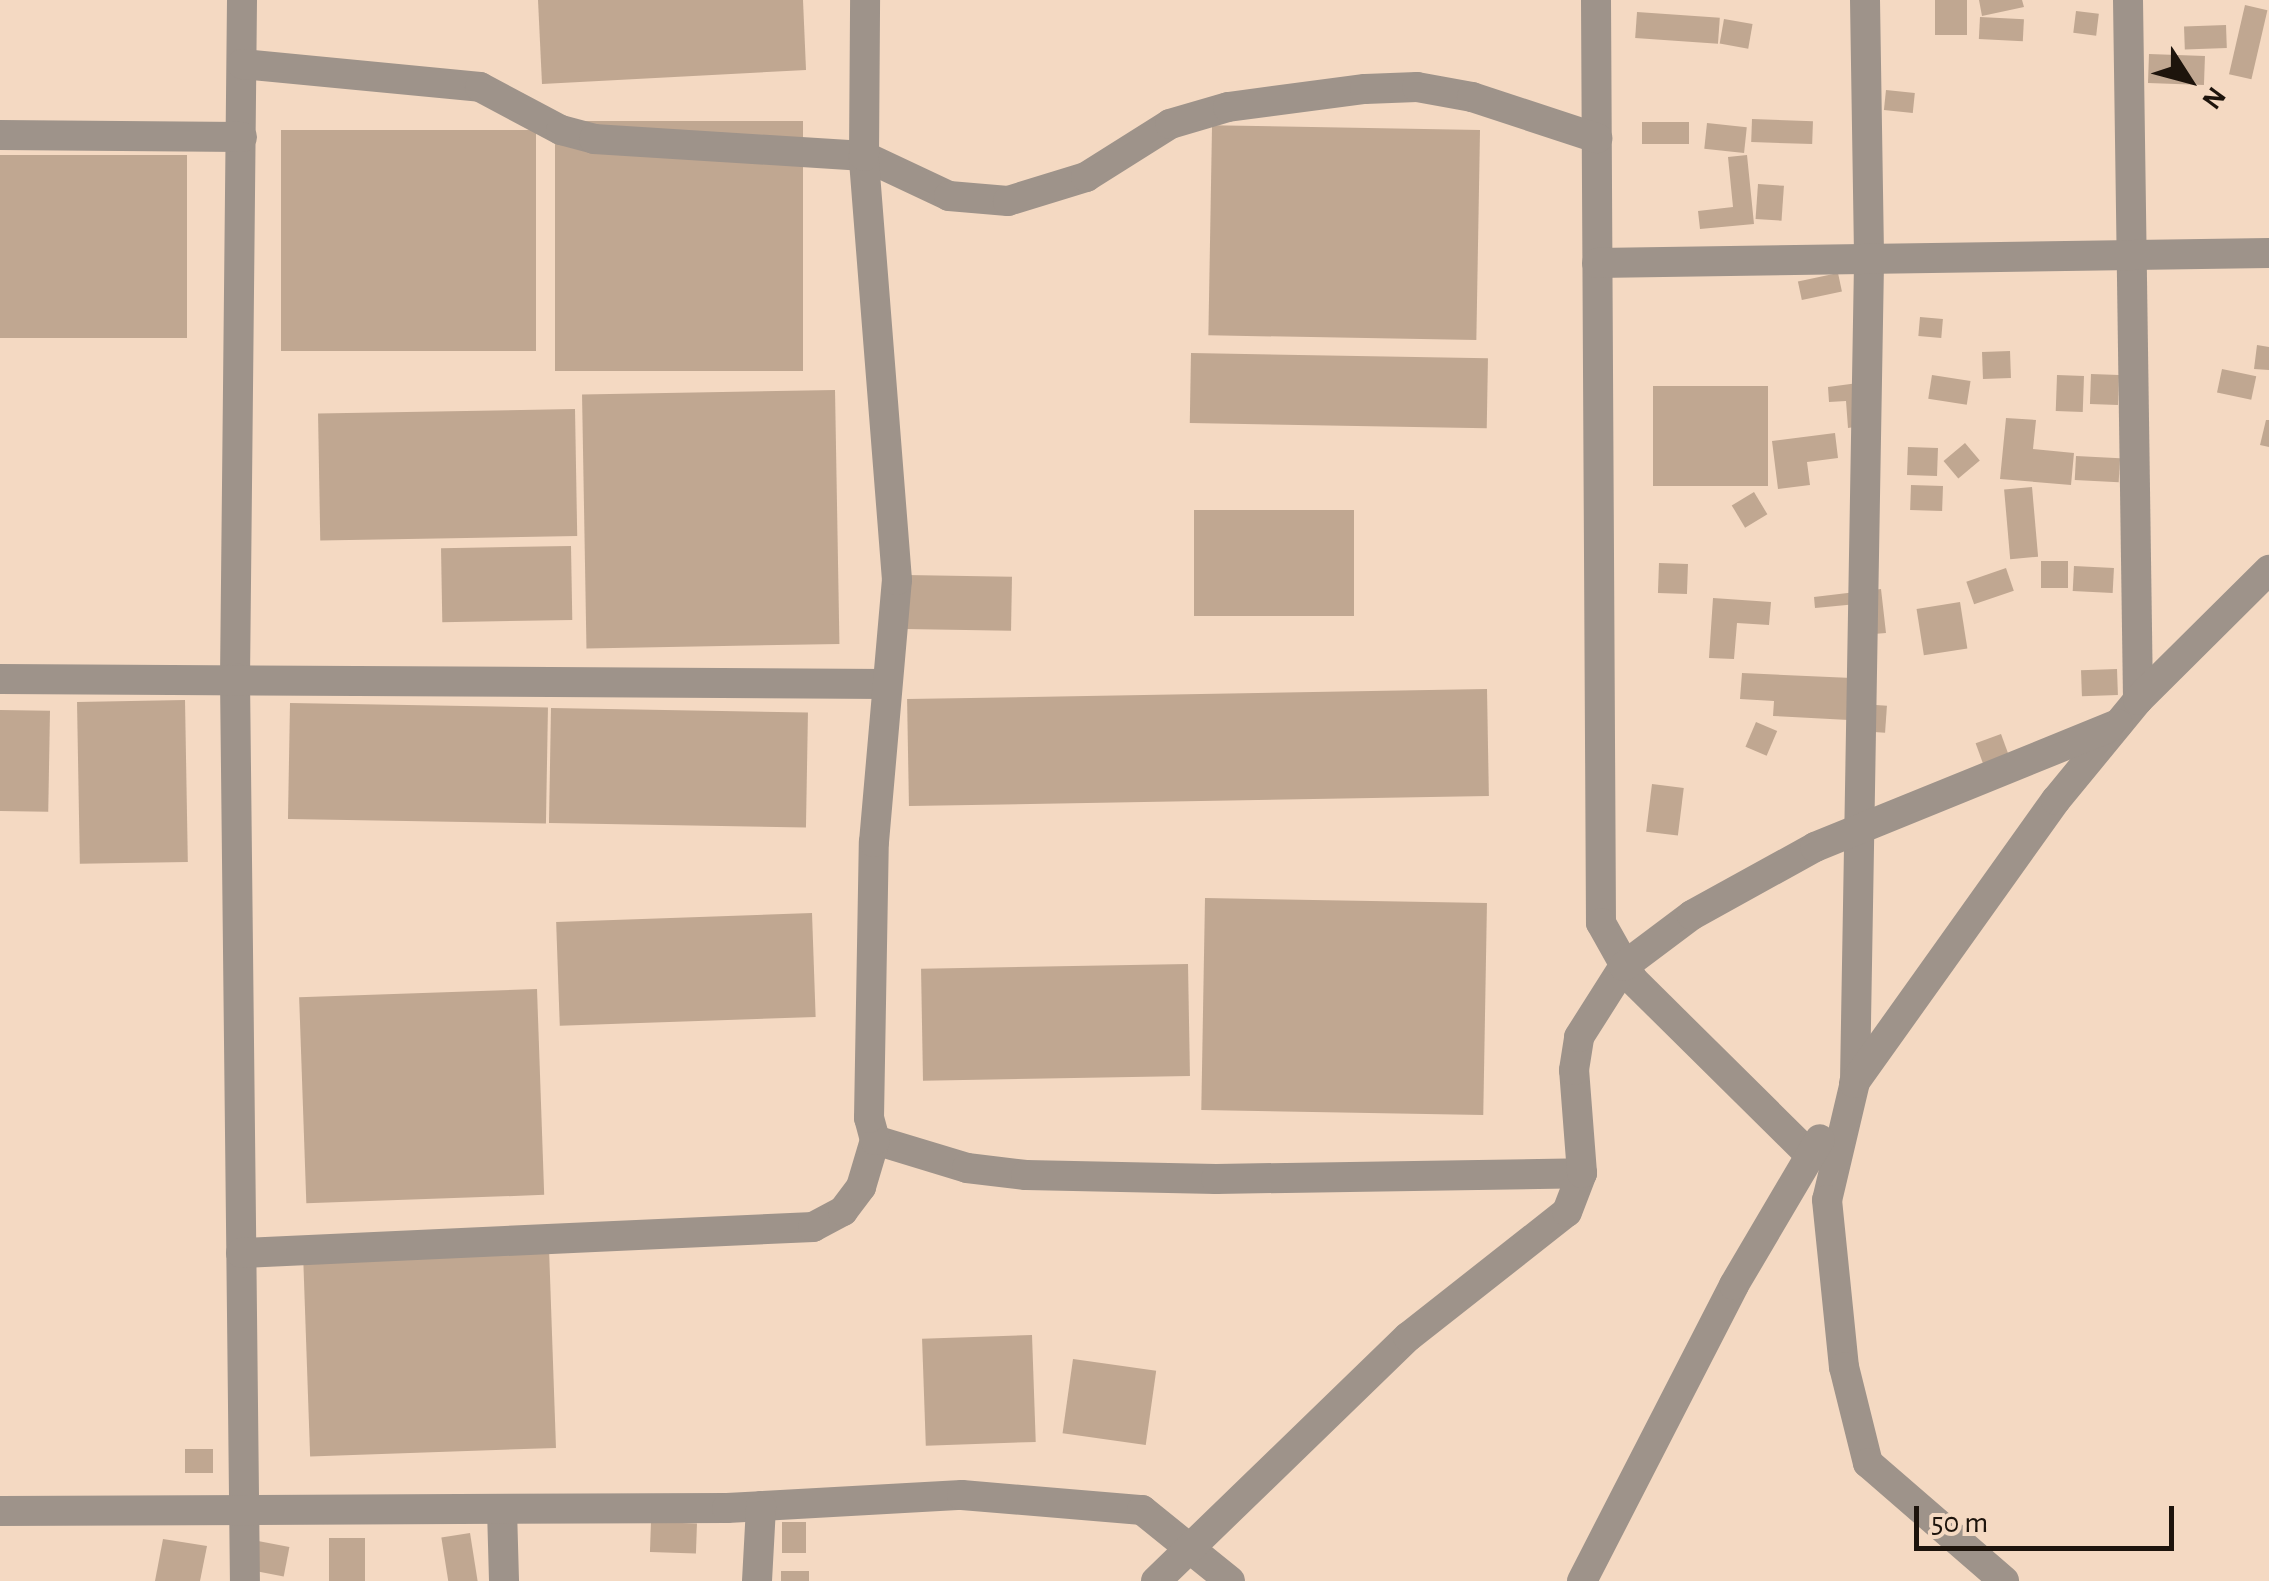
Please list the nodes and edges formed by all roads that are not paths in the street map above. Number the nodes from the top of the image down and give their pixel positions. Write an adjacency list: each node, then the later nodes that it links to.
1 (242, 0): 6 (street)
2 (864, 0): 10 (street)
3 (1596, 0): 9 (street)
4 (1866, 0): 14 (street)
5 (2128, 0): 11 (street)
6 (242, 64): 8 (street); 10 (street)
7 (0, 135): 8 (street)
8 (242, 137): 16 (street)
9 (1597, 138): 10 (street); 13 (street)
10 (864, 156): 18 (street)
11 (2132, 253): 12 (street); 14 (street); 19 (street)
12 (2269, 253)
13 (1597, 263): 14 (street); 21 (street)
14 (1868, 263): 20 (street)
15 (2269, 570): 19 (street)
16 (235, 678): 17 (street); 18 (street); 26 (street)
17 (0, 679)
18 (886, 684): 23 (street)
19 (2128, 712): 20 (street); 22 (street)
20 (1858, 827): 21 (street); 22 (street)
21 (1624, 966): 24 (street); 25 (street)
22 (1855, 1082): 24 (street); 38 (street)
23 (874, 1140): 25 (street); 26 (street)
24 (1810, 1155): 37 (street)
25 (1582, 1173): 31 (street)
26 (241, 1252): 29 (street)
27 (761, 1506): 28 (street); 31 (street); 34 (street)
28 (502, 1509): 29 (street); 33 (street)
29 (244, 1510): 30 (street); 32 (street)
30 (0, 1511)
31 (1192, 1549): 35 (street); 36 (street)
32 (245, 1581)
33 (504, 1581)
34 (757, 1581)
35 (1156, 1581)
36 (1230, 1581)
37 (1582, 1581)
38 (2004, 1581)

